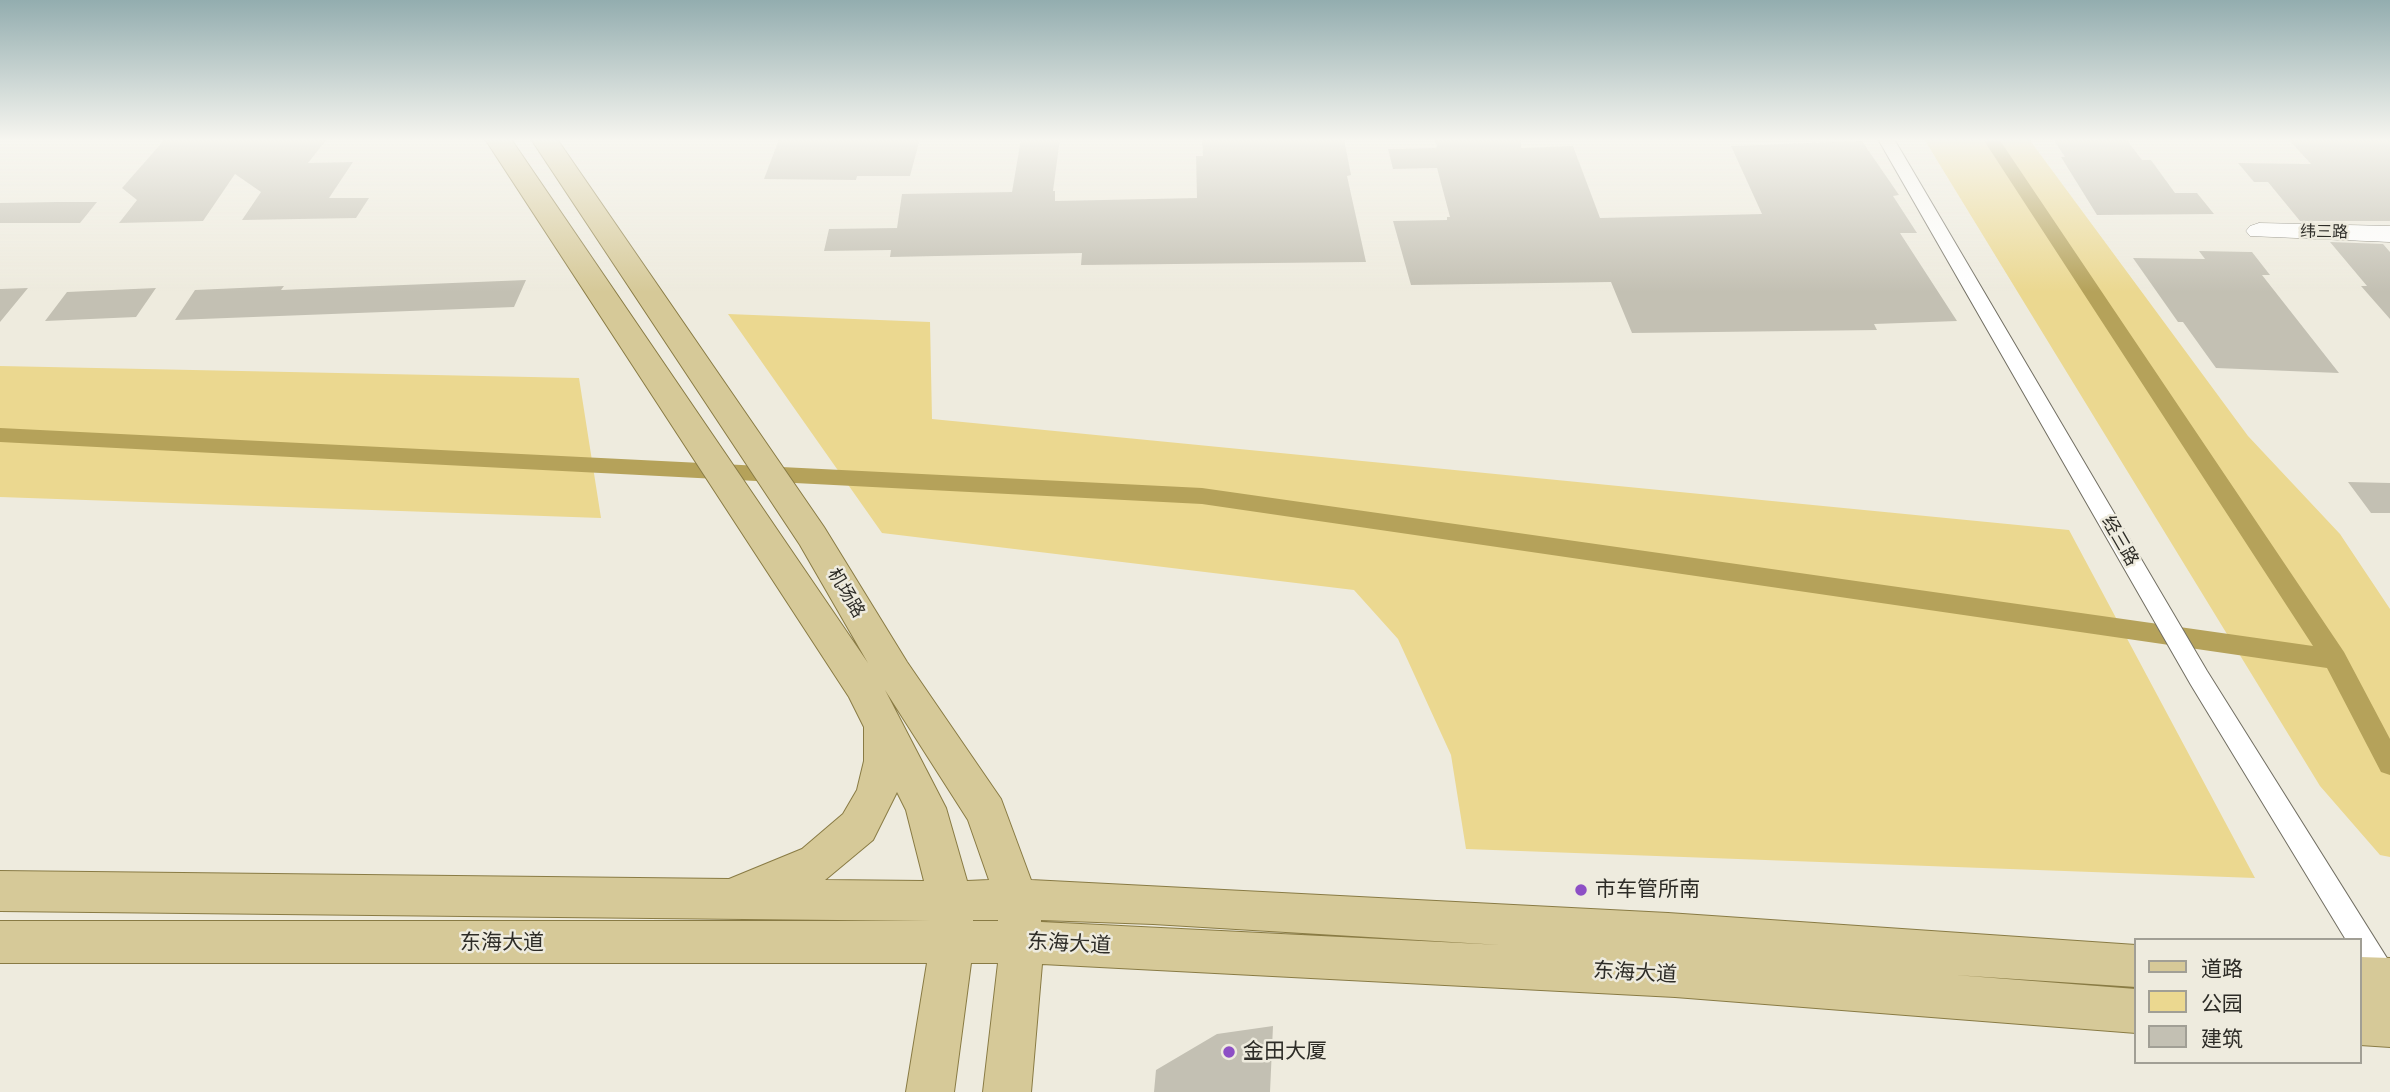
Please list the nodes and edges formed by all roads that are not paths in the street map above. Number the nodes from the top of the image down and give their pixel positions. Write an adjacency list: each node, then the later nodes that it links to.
1 (532, 190): 6 (main road, 机场路)
2 (578, 190): 9 (main road, 机场路)
3 (1916, 190): 11 (street, 经三路)
4 (2259, 231): 5 (street, 纬三路)
5 (2390, 234)
6 (884, 726): 8 (main road); 10 (main road, 机场路)
7 (0, 891): 8 (main road, 东海大道)
8 (720, 899): 10 (main road, 东海大道)
9 (1020, 920): 10 (main road, 东海大道); 14 (main road, 东海大道); 16 (main road, 东海大道); 20 (main road, 机场路)
10 (951, 922): 12 (main road, 东海大道); 19 (main road, 机场路)
11 (2355, 938)
12 (0, 942)
13 (2362, 950): 15 (street, 经三路)
14 (2134, 966)
15 (2381, 982)
16 (2134, 1011)
17 (2362, 1022): 18 (main road)
18 (2390, 1024)
19 (930, 1092)
20 (1007, 1092)

